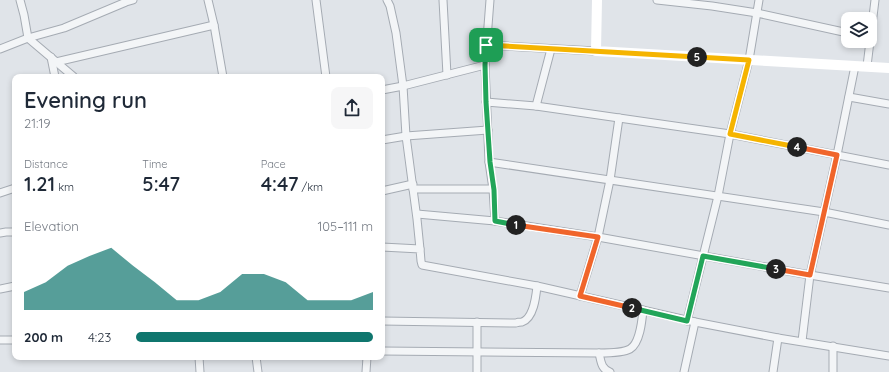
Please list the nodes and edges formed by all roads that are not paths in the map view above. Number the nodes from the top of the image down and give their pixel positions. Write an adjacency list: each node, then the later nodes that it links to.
1 (20, 0): 17 (street)
2 (208, 0): 15 (street)
3 (316, 0): 32 (street)
4 (387, 0): 34 (street)
5 (443, 0): 33 (street)
6 (490, 0): 18 (street)
7 (597, 0): 22 (street)
8 (657, 0): 12 (street)
9 (759, 0): 14 (street)
10 (875, 0): 13 (street)
11 (129, 1): 17 (street)
12 (712, 3): 14 (street)
13 (873, 12)
14 (757, 13): 16 (street); 24 (street)
15 (214, 25): 23 (street); 31 (street)
16 (841, 31)
17 (28, 38): 20 (street); 23 (street)
18 (486, 45): 21 (street); 25 (street)
19 (869, 48): 27 (street)
20 (0, 49)
21 (551, 49): 22 (street); 39 (street)
22 (596, 51): 24 (street)
23 (54, 59): 29 (street); 30 (street)
24 (749, 60): 26 (street); 42 (street)
25 (485, 65): 33 (street); 37 (street)
26 (855, 66): 27 (street); 36 (street)
27 (867, 66): 28 (street)
28 (889, 68)
29 (55, 74)
30 (71, 74)
31 (222, 74)
32 (326, 74)
33 (447, 75): 34 (street)
34 (403, 86): 35 (street); 43 (street)
35 (385, 89)
36 (849, 97): 38 (street); 45 (street)
37 (486, 102): 39 (street); 41 (street)
38 (889, 104)
39 (536, 106): 40 (street)
40 (619, 118): 42 (street); 48 (street)
41 (488, 130): 43 (street); 46 (street)
42 (730, 134): 45 (street); 54 (street)
43 (406, 136): 44 (street); 49 (street)
44 (385, 140)
45 (837, 155): 47 (street); 55 (street)
46 (490, 162): 48 (street); 51 (street)
47 (889, 165)
48 (610, 180): 54 (street); 61 (street)
49 (413, 187): 51 (street); 52 (street); 56 (street)
50 (12, 189): 53 (street)
51 (494, 190): 57 (street)
52 (385, 191)
53 (0, 193)
54 (718, 196): 55 (street); 64 (street)
55 (824, 212): 58 (street); 65 (street)
56 (417, 214): 57 (street); 63 (street)
57 (495, 221): 61 (street)
58 (889, 225)
59 (12, 232): 60 (street)
60 (0, 233)
61 (598, 237): 64 (street); 70 (street)
62 (385, 247): 63 (street)
63 (420, 249): 66 (street)
64 (703, 256): 65 (street); 73 (street)
65 (810, 275): 68 (street); 78 (street)
66 (537, 286): 70 (street); 74 (street)
67 (12, 287): 69 (street)
68 (889, 288)
69 (0, 289)
70 (580, 296): 71 (street)
71 (643, 310): 73 (street); 82 (street)
72 (385, 321): 74 (street)
73 (691, 321): 75 (street); 92 (street)
74 (477, 322): 81 (street)
75 (778, 338): 78 (street); 93 (street)
76 (0, 340): 77 (street)
77 (12, 340)
78 (802, 341): 79 (street)
79 (833, 346): 83 (street); 94 (street)
80 (385, 351): 81 (street)
81 (477, 352): 82 (street); 90 (street)
82 (599, 353): 91 (street)
83 (889, 356)
84 (199, 360): 87 (street)
85 (256, 360): 88 (street)
86 (367, 360): 89 (street)
87 (200, 372)
88 (258, 372)
89 (366, 372)
90 (478, 372)
91 (610, 372)
92 (684, 372)
93 (773, 372)
94 (833, 372)

